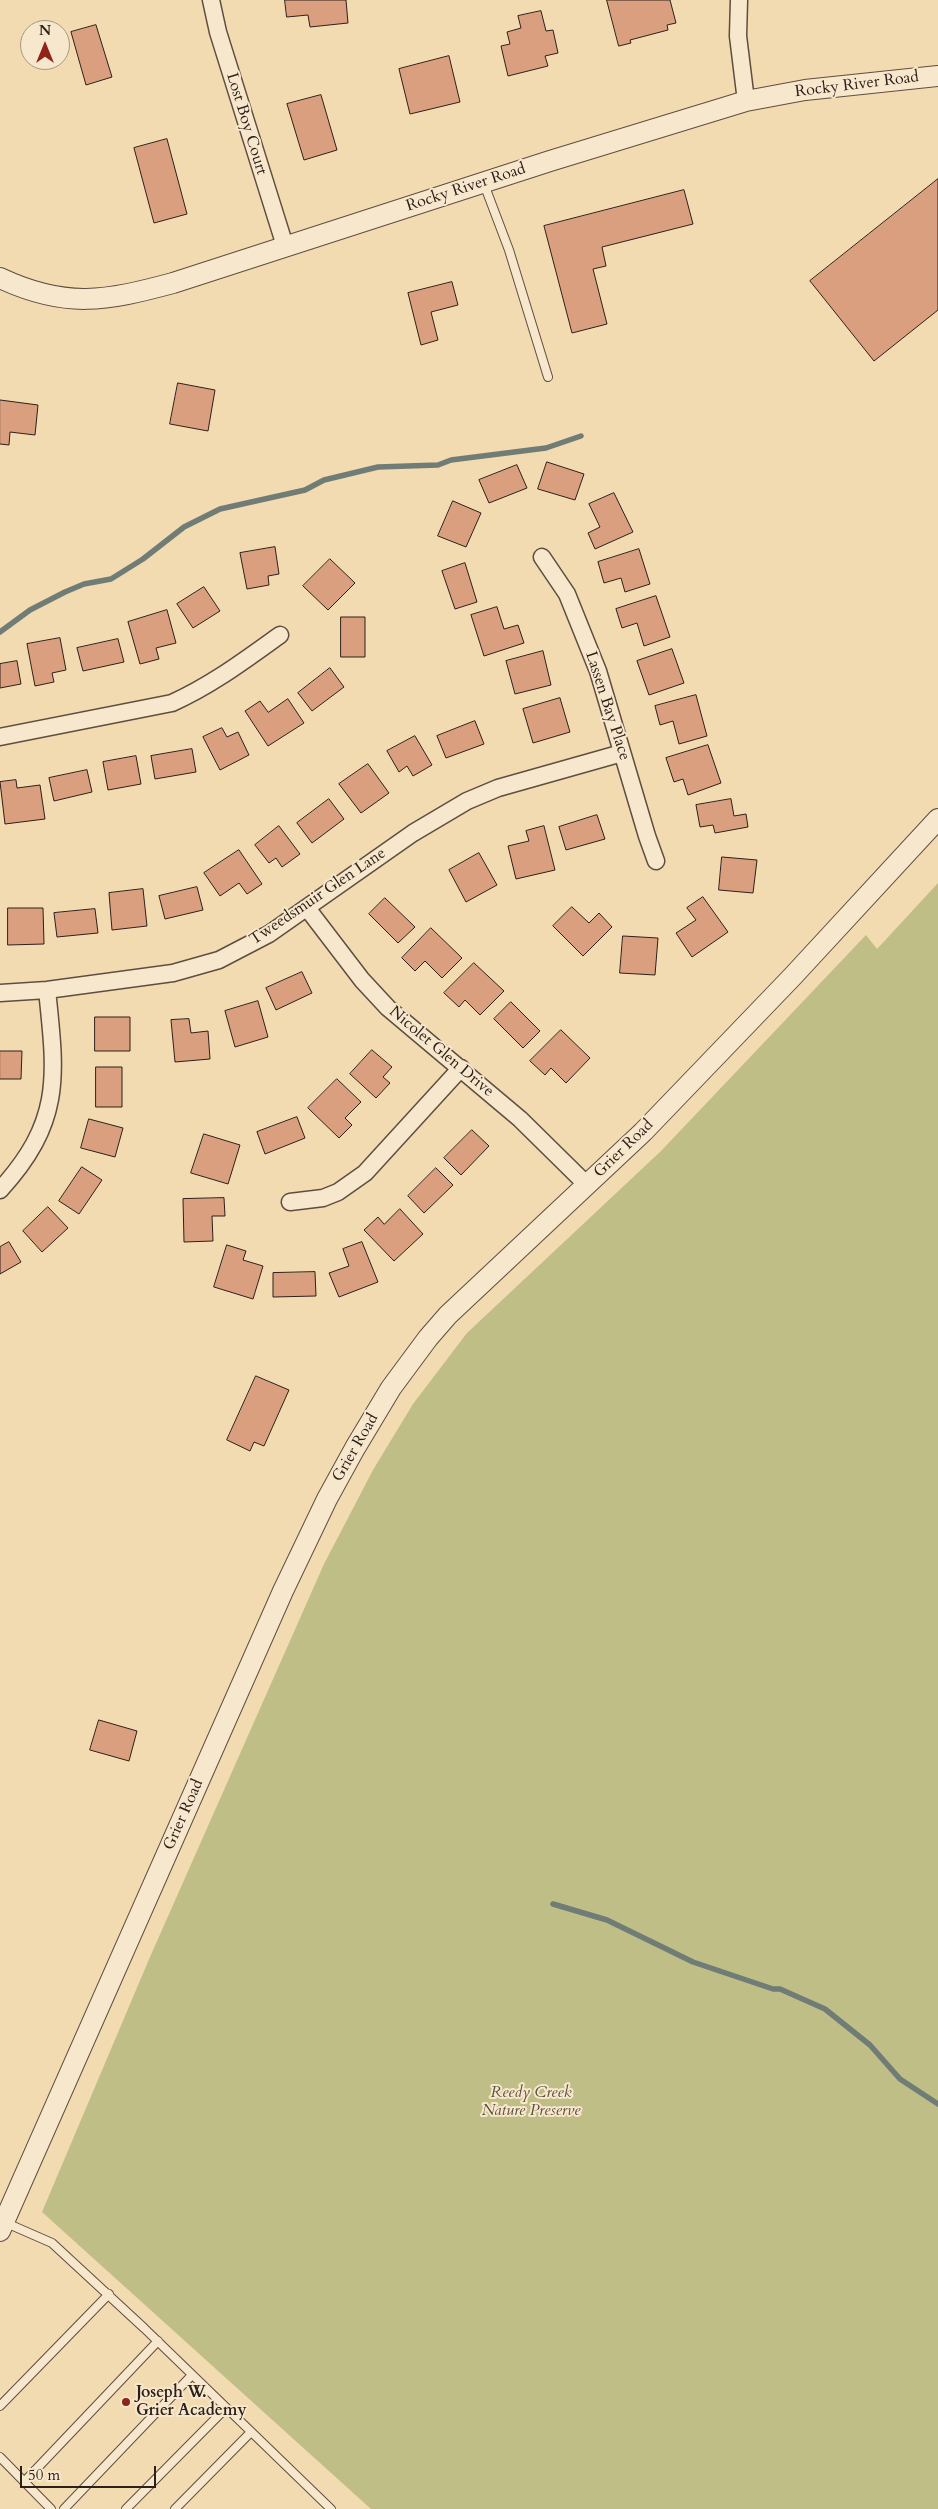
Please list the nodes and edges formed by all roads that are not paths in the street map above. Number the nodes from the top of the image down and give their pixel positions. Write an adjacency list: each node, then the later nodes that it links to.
1 (211, 0): 6 (street, Lost Boy Court)
2 (738, 0): 4 (street)
3 (938, 76): 4 (street, Rocky River Road)
4 (746, 101): 5 (street, Rocky River Road)
5 (483, 182): 6 (street, Rocky River Road); 8 (lane)
6 (285, 246): 7 (street, Rocky River Road)
7 (0, 278)
8 (548, 377)
9 (542, 557): 12 (street, Lassen Bay Place)
10 (280, 635): 11 (street)
11 (0, 736)
12 (622, 753): 14 (street, Lassen Bay Place); 15 (street, Tweedsmuir Glen Lane)
13 (938, 819): 19 (street, Grier Road)
14 (656, 861)
15 (307, 908): 16 (street, Tweedsmuir Glen Lane); 18 (street, Nicolet Glen Drive)
16 (47, 990): 17 (street, Tweedsmuir Glen Lane); 20 (street)
17 (0, 993)
18 (461, 1068): 19 (street, Nicolet Glen Drive); 21 (street)
19 (587, 1185): 22 (street, Grier Road)
20 (0, 1190)
21 (290, 1202)
22 (1, 2225): 23 (lane)
23 (109, 2294): 24 (lane); 26 (lane)
24 (158, 2341): 25 (lane); 30 (lane)
25 (192, 2375): 27 (lane); 32 (lane)
26 (0, 2406)
27 (226, 2408): 28 (lane); 33 (lane)
28 (251, 2432): 34 (lane); 35 (lane)
29 (0, 2457): 30 (lane)
30 (24, 2482): 31 (lane)
31 (51, 2509)
32 (64, 2509)
33 (126, 2509)
34 (175, 2509)
35 (331, 2509)

